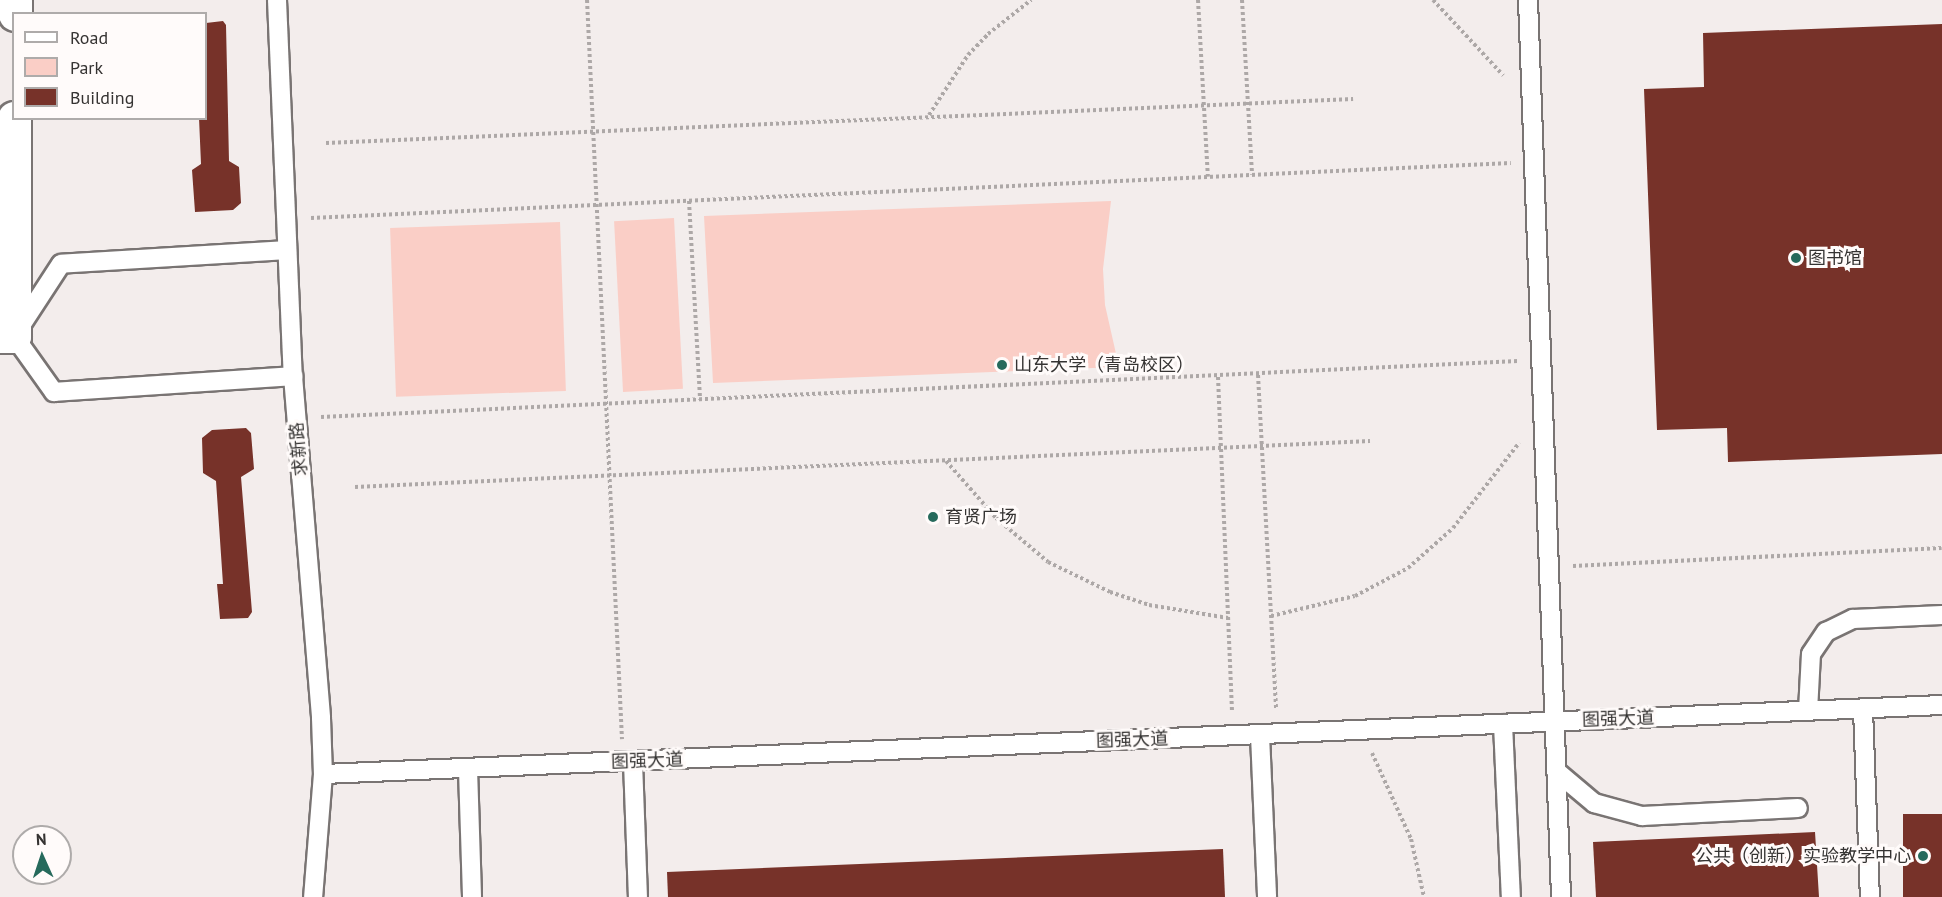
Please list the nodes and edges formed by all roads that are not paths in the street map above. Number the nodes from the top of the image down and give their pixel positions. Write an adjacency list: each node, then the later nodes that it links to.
1 (277, 0): 4 (lane, 求新路)
2 (1528, 0): 11 (lane)
3 (14, 120): 5 (street)
4 (287, 250): 5 (lane); 6 (lane, 求新路)
5 (7, 336): 6 (lane)
6 (293, 376): 17 (lane, 求新路)
7 (1942, 615): 10 (lane)
8 (1942, 705): 9 (lane, 图强大道)
9 (1863, 709): 10 (lane, 图强大道); 25 (lane)
10 (1808, 711): 11 (lane, 图强大道)
11 (1554, 722): 12 (lane, 图强大道); 16 (lane)
12 (1503, 724): 13 (lane, 图强大道); 23 (lane)
13 (1269, 735): 14 (lane, 图强大道); 22 (lane)
14 (628, 762): 15 (lane, 图强大道); 21 (lane)
15 (468, 769): 17 (lane, 图强大道); 20 (lane)
16 (1556, 771): 18 (lane); 24 (lane)
17 (323, 774): 19 (lane, 求新路)
18 (1798, 808)
19 (313, 897)
20 (472, 897)
21 (638, 897)
22 (1267, 897)
23 (1511, 897)
24 (1561, 897)
25 (1870, 897)

